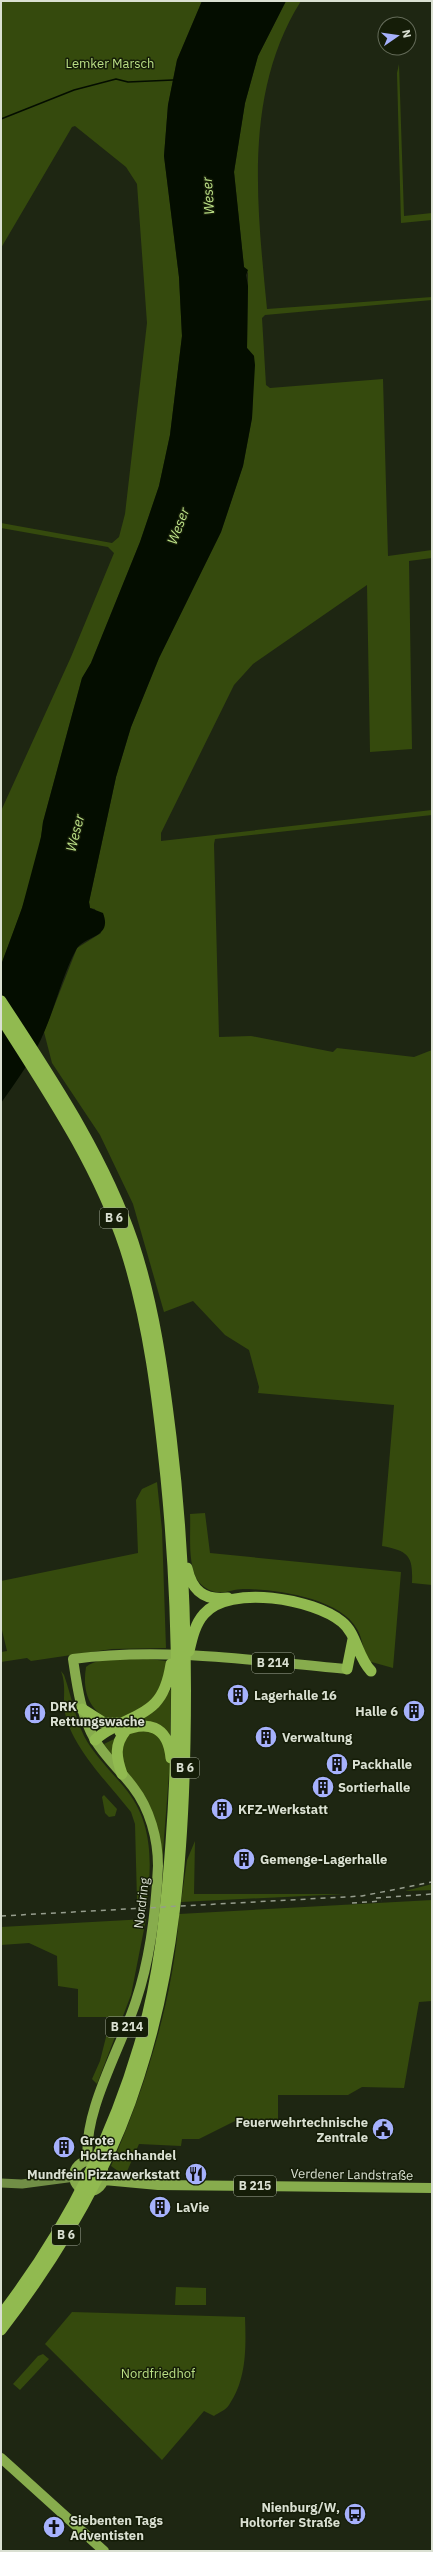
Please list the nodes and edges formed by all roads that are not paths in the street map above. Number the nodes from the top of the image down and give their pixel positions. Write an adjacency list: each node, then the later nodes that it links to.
1 (1, 1001): 3 (highway, B 6)
2 (1, 1018): 3 (highway, B 6)
3 (180, 1561): 4 (highway); 6 (highway, B 6); 6 (highway, B 6)
4 (238, 1599): 5 (highway); 6 (highway)
5 (353, 1638): 8 (highway, B 214); 9 (highway)
6 (181, 1649): 7 (highway); 7 (highway)
7 (178, 1664): 11 (highway); 14 (highway, B 6); 15 (highway, B 6)
8 (347, 1669): 10 (main road, Nordring / B 214)
9 (371, 1671)
10 (82, 1709): 11 (highway); 12 (main road, Nordring / B 214)
11 (125, 1726): 12 (highway, B 6); 13 (highway); 14 (highway, B 6)
12 (95, 1740): 13 (main road, Nordring / B 214)
13 (122, 1774): 17 (main road, Nordring / B 214)
14 (174, 1792): 15 (highway, B 6)
15 (171, 1902): 16 (highway, B 6)
16 (114, 2130): 23 (highway, B 6); 25 (highway, B 6)
17 (88, 2161): 18 (main road); 19 (main road)
18 (75, 2177): 20 (main road); 22 (main road)
19 (104, 2180): 21 (main road, Verdener Landstraße / B 215); 22 (main road)
20 (1, 2183)
21 (432, 2188)
22 (86, 2191): 24 (main road)
23 (1, 2315)
24 (1, 2322)
25 (1, 2330)
26 (1, 2458): 27 (main road)
27 (104, 2551)

